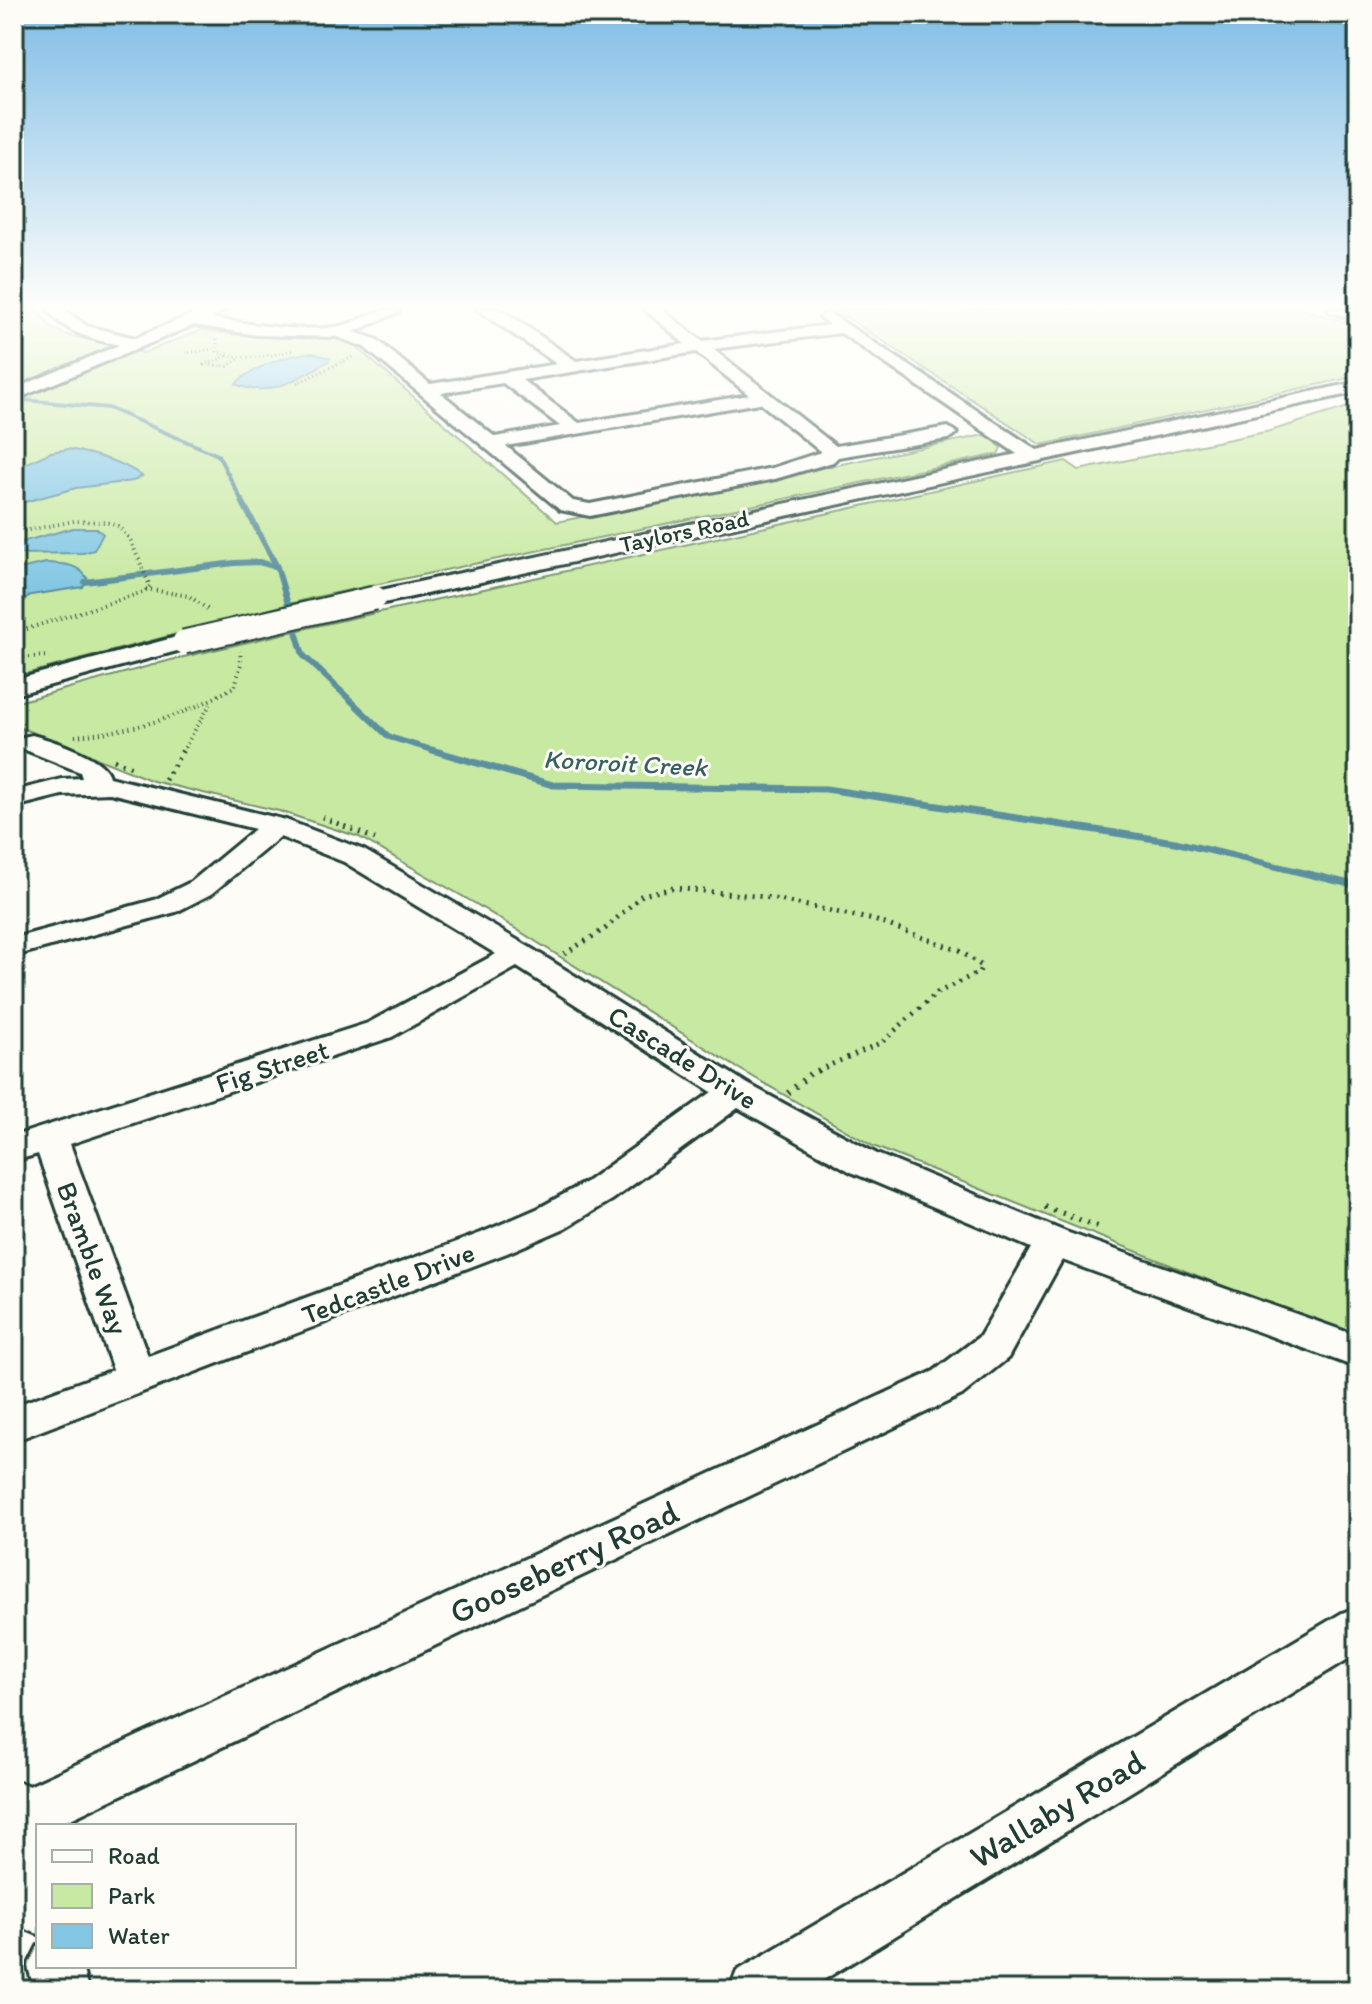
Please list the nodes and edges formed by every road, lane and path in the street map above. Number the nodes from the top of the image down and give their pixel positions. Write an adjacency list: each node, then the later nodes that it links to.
1 (442, 403): 9 (street)
2 (540, 403): 7 (street)
3 (732, 403): 7 (street)
4 (773, 403): 10 (street)
5 (953, 403): 11 (street)
6 (1286, 403): 11 (street, Taylors Road)
7 (574, 428): 9 (street)
8 (948, 433): 10 (street)
9 (491, 443): 10 (street)
10 (832, 452)
11 (1034, 457): 17 (street, Taylors Road, bridge)
12 (14, 533): 13 (path)
13 (146, 589): 14 (path); 15 (path)
14 (217, 619)
15 (14, 633)
16 (236, 640): 18 (path)
17 (14, 688)
18 (212, 700): 21 (path); 24 (path)
19 (14, 717): 20 (path)
20 (36, 737): 23 (street)
21 (66, 737)
22 (139, 769): 23 (path)
23 (98, 770): 25 (street, Cascade Drive); 27 (street, Cascade Drive)
24 (154, 773)
25 (14, 799)
26 (316, 815): 28 (path)
27 (276, 826): 30 (street); 31 (street, Cascade Drive)
28 (378, 840)
29 (551, 946): 32 (path)
30 (14, 947)
31 (518, 954): 35 (street, Cascade Drive); 38 (street, Fig Street)
32 (563, 954): 33 (path); 36 (path)
33 (575, 962)
34 (777, 1084): 36 (path)
35 (736, 1092): 40 (street, Cascade Drive); 43 (street, Tedcastle Drive)
36 (790, 1092): 37 (path)
37 (801, 1098)
38 (50, 1138): 39 (street, Fig Street); 43 (street, Bramble Way)
39 (14, 1149)
40 (1046, 1223): 41 (path); 42 (street, Cascade Drive); 46 (street, Gooseberry Road)
41 (1113, 1233)
42 (1358, 1352)
43 (136, 1378): 44 (street, Tedcastle Drive)
44 (14, 1424)
45 (1358, 1628): 50 (street, Wallaby Road)
46 (16, 1811): 47 (street)
47 (36, 1898)
48 (56, 1968): 49 (street)
49 (61, 1990)
50 (756, 1990)

